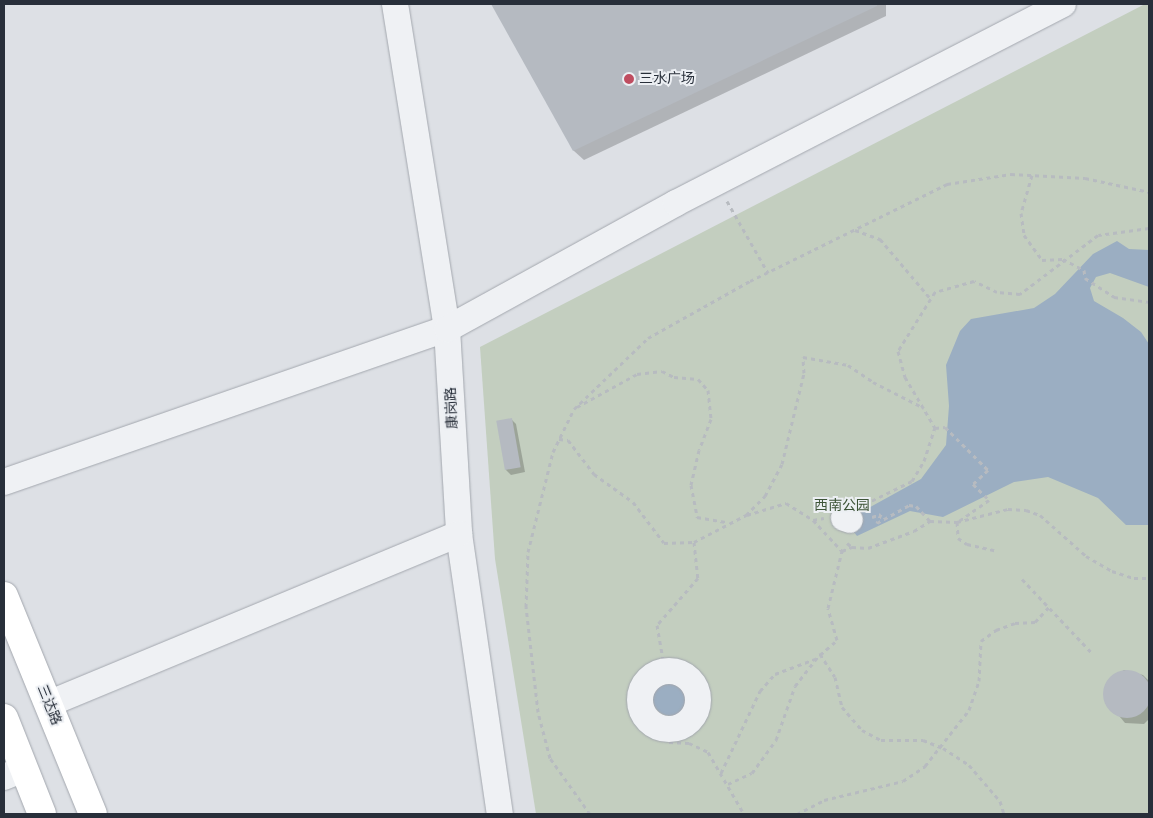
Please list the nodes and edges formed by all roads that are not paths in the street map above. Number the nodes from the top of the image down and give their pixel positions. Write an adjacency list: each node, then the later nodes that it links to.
1 (395, 4): 3 (street, 康岗路)
2 (1063, 4): 3 (street)
3 (447, 328): 4 (street); 5 (street, 康岗路)
4 (4, 482)
5 (460, 534): 8 (street); 13 (street, 康岗路)
6 (4, 596): 8 (main road, 三达路)
7 (666, 671): 7 (street)
8 (48, 704): 12 (main road, 三达路)
9 (4, 718): 10 (main road)
10 (14, 773): 11 (main road)
11 (42, 814)
12 (93, 814)
13 (500, 814)

